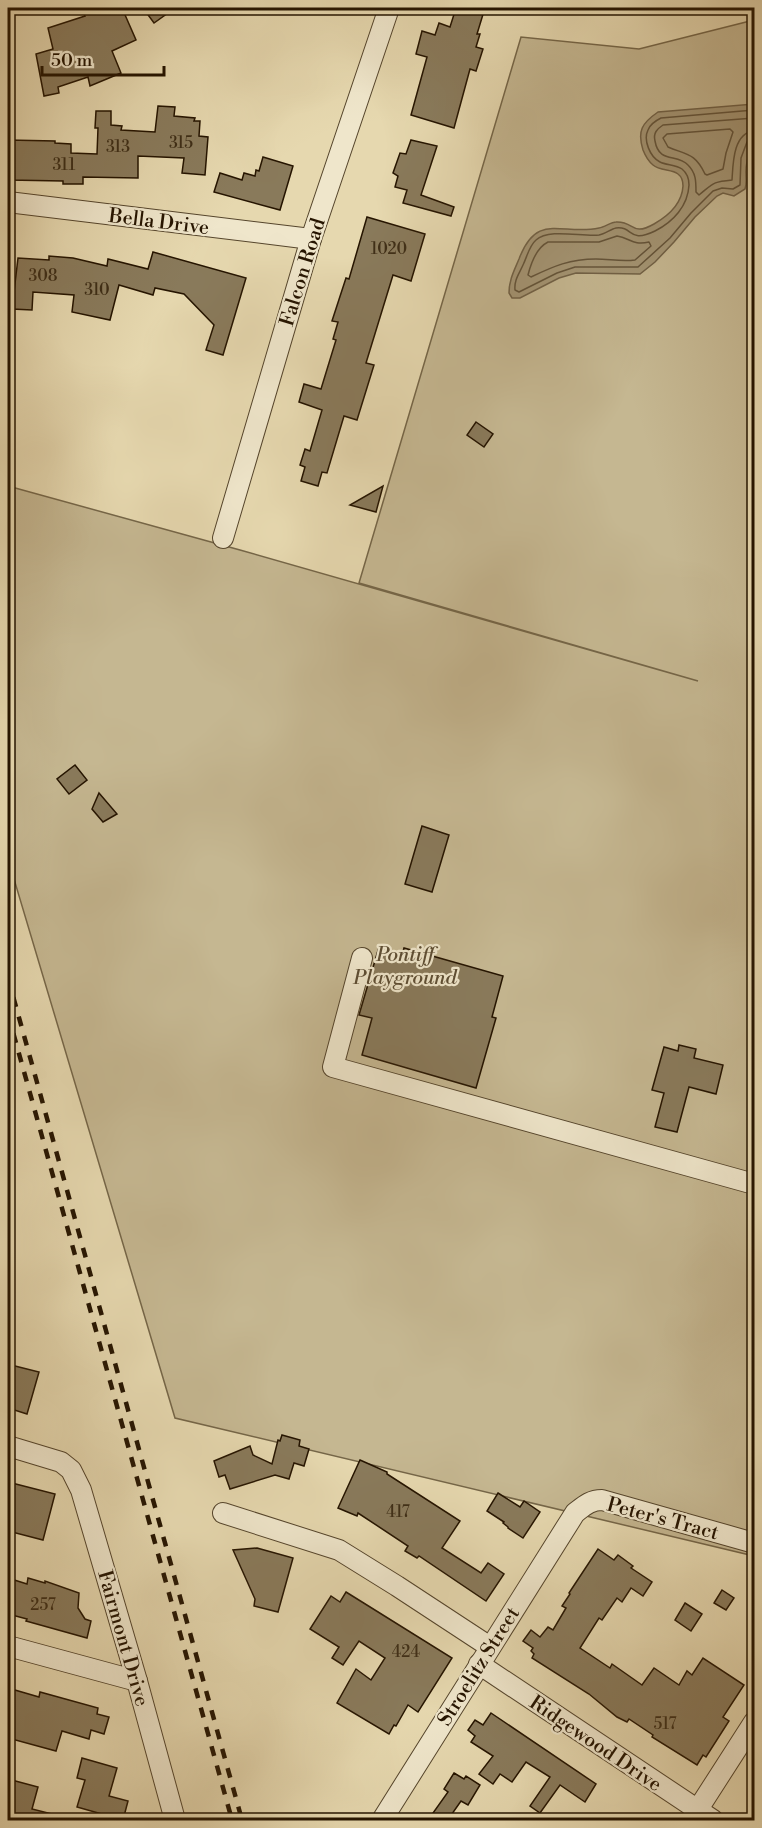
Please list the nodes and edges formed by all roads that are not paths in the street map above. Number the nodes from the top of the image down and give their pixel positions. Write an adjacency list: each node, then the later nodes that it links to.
1 (389, 8): 3 (street, Falcon Road)
2 (8, 202): 3 (street, Bella Drive)
3 (311, 239): 4 (street, Falcon Road)
4 (223, 538)
5 (362, 958): 6 (street)
6 (754, 1184)
7 (8, 1446): 14 (street, Fairmont Drive)
8 (575, 1513): 10 (street, Peter's Tract); 12 (street, Stroelitz Street)
9 (223, 1514): 12 (street)
10 (754, 1543)
11 (8, 1646): 14 (street)
12 (490, 1647): 13 (street, Stroelitz Street)
13 (479, 1664): 16 (street, Ridgewood Drive); 18 (street, Stroelitz Street)
14 (137, 1681): 17 (street, Fairmont Drive)
15 (754, 1722): 16 (street)
16 (700, 1817)
17 (175, 1821)
18 (382, 1821)

